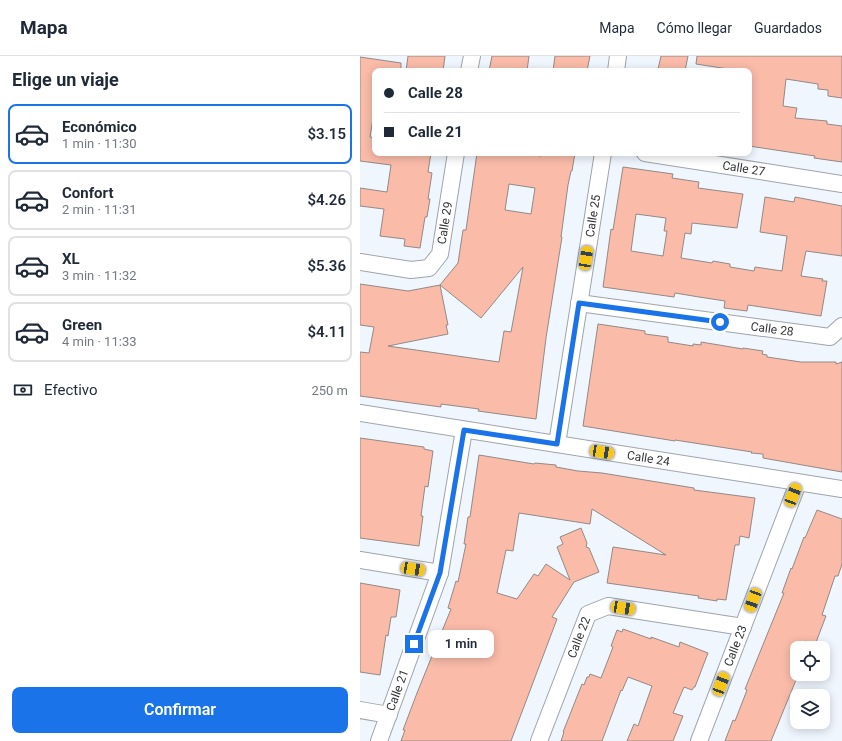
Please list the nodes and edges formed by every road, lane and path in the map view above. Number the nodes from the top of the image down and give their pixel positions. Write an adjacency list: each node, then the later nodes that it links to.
1 (472, 56): 3 (street)
2 (618, 56): 4 (street)
3 (470, 68)
4 (616, 68)
5 (456, 156): 9 (street, Calle 29)
6 (603, 156): 10 (street, Calle 25)
7 (664, 156): 8 (street, Calle 27)
8 (842, 184)
9 (360, 262)
10 (579, 303): 11 (street, Calle 28); 14 (street, Calle 25)
11 (842, 326)
12 (360, 413): 13 (street, Calle 24)
13 (464, 430): 14 (street, Calle 24); 18 (street, Calle 21)
14 (557, 444): 15 (street, Calle 24)
15 (798, 483): 16 (street, Calle 24); 19 (street, Calle 23)
16 (842, 490)
17 (360, 560): 18 (street)
18 (440, 573): 21 (street, Calle 21)
19 (743, 628): 23 (street, Calle 22); 24 (street, Calle 23)
20 (360, 710): 21 (street)
21 (389, 715): 22 (street, Calle 21)
22 (379, 741)
23 (539, 741)
24 (699, 741)

